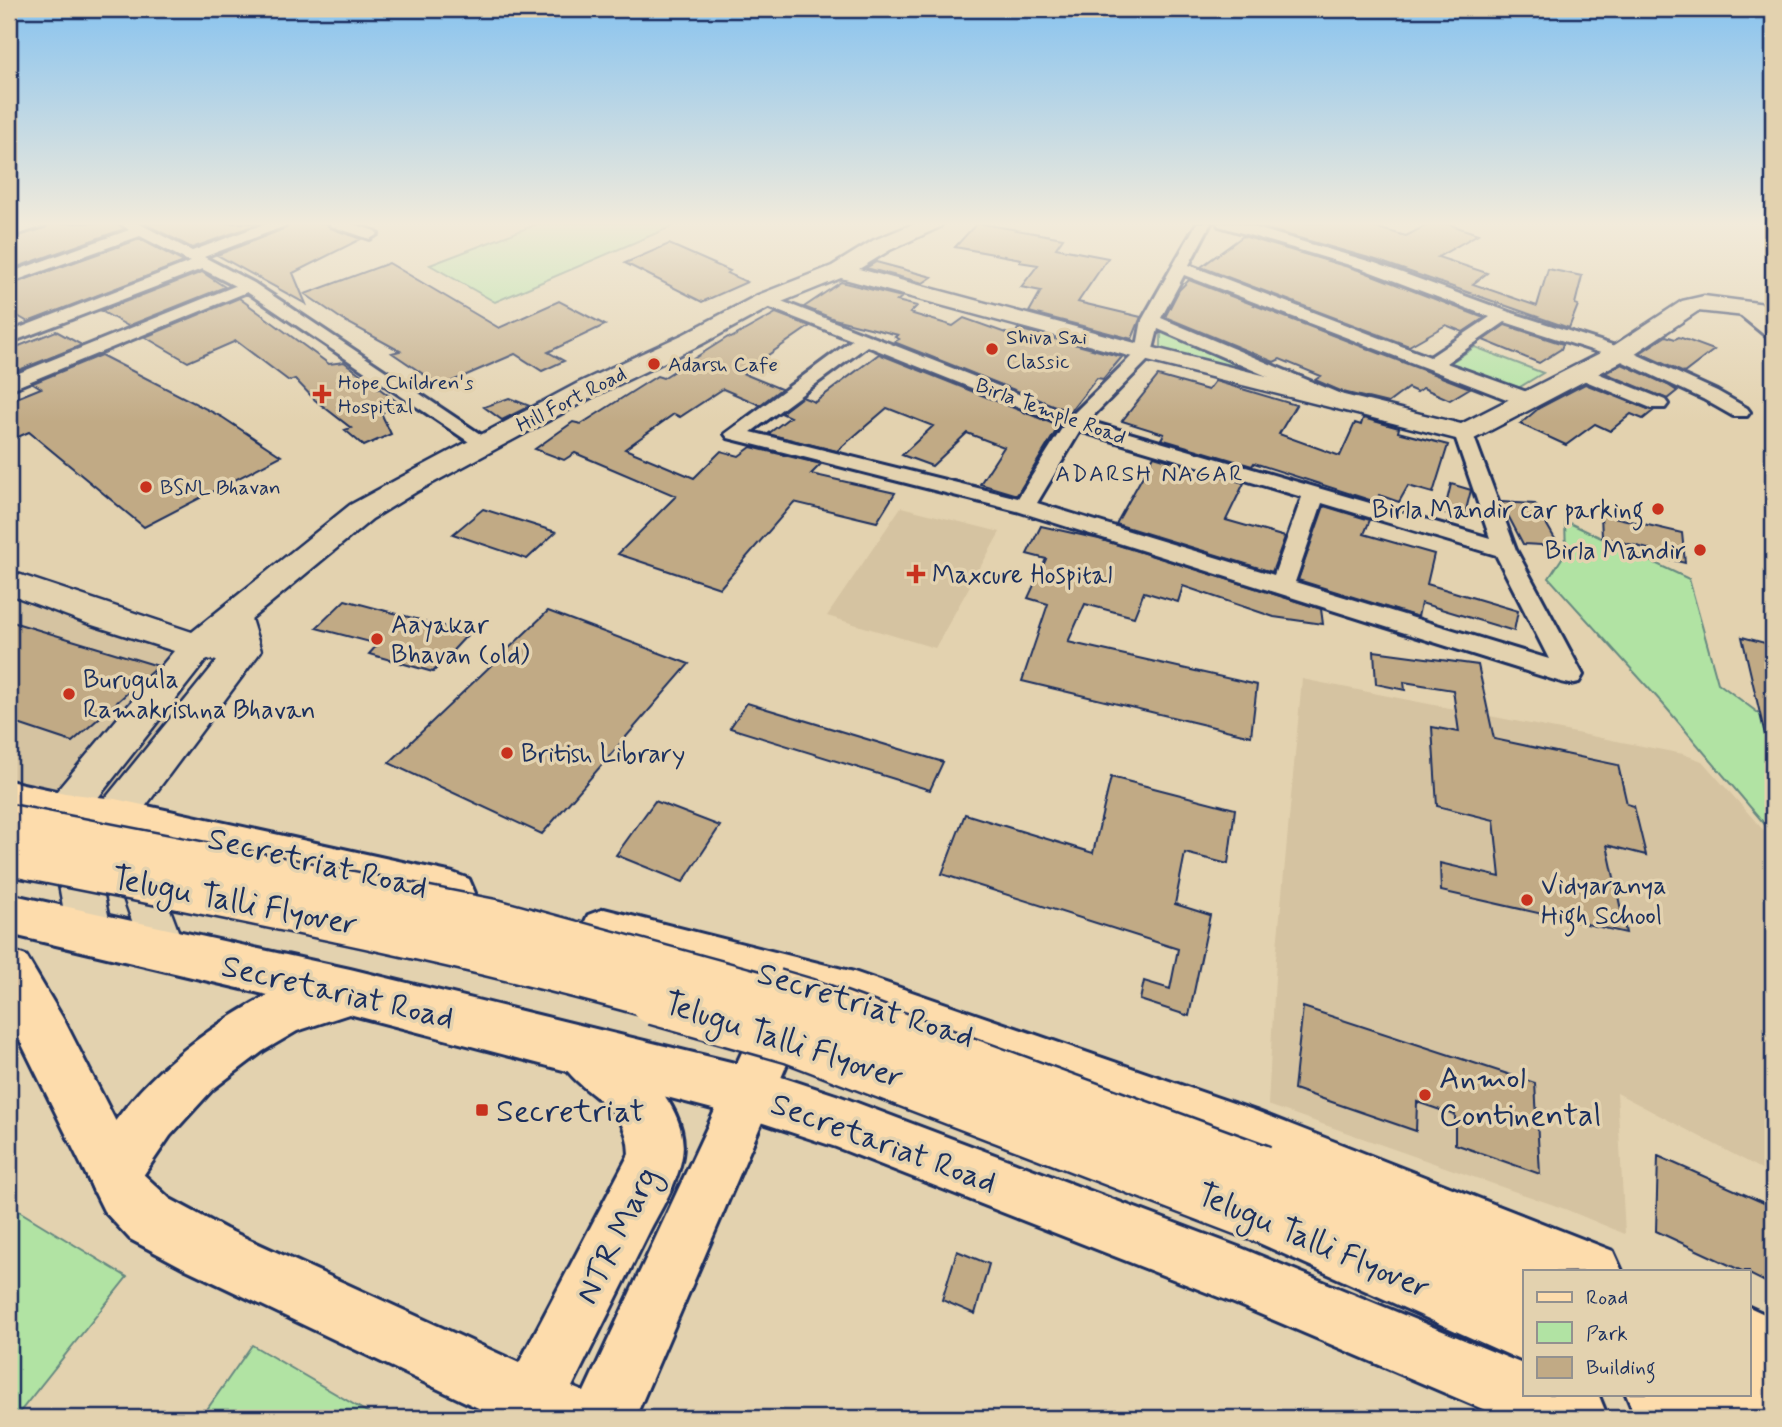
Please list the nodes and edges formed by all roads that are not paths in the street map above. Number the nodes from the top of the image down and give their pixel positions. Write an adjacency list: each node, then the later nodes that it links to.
1 (125, 290): 15 (street)
2 (239, 290): 21 (street)
3 (253, 290): 28 (street)
4 (792, 290): 9 (main road, Hill Fort Road)
5 (909, 290): 17 (main road)
6 (1169, 290): 13 (street)
7 (1238, 290): 19 (street)
8 (1432, 290): 12 (street)
9 (765, 300): 16 (street, Birla Temple Road); 28 (main road, Hill Fort Road)
10 (1746, 310): 11 (main road); 14 (street); 18 (main road)
11 (1773, 313)
12 (1503, 316): 18 (street); 19 (street)
13 (1151, 320): 17 (street); 23 (street)
14 (1773, 333)
15 (9, 338)
16 (864, 340): 26 (street, Birla Temple Road); 30 (street)
17 (1145, 353): 23 (main road); 26 (street)
18 (1619, 353): 20 (main road); 25 (street)
19 (1433, 364): 22 (street)
20 (1582, 373): 22 (main road); 24 (street)
21 (9, 384)
22 (1531, 400): 27 (main road)
23 (1344, 402): 27 (main road)
24 (1658, 404)
25 (1740, 412)
26 (1074, 423): 29 (street, Birla Temple Road); 30 (street)
27 (1464, 433): 31 (street)
28 (485, 444): 34 (main road, Hill Fort Road)
29 (1314, 494): 31 (street, Birla Temple Road); 33 (street)
30 (1024, 506): 33 (street)
31 (1505, 550): 33 (street)
32 (9, 582): 35 (main road)
33 (1283, 584)
34 (233, 616): 35 (main road, Hill Fort Road); 36 (main road)
35 (198, 646): 36 (main road); 38 (main road, Hill Fort Road)
36 (244, 651): 39 (main road)
37 (9, 798): 38 (main road, Secretriat Road)
38 (65, 810): 39 (main road, Secretriat Road); 43 (main road)
39 (115, 816): 44 (main road); 46 (main road, Secretriat Road)
40 (9, 826): 51 (main road, Telugu Talli Flyover, bridge)
41 (9, 854): 51 (main road, Telugu Talli Flyover, bridge)
42 (9, 914): 43 (main road, Secretariat Road)
43 (90, 933): 44 (main road, Secretariat Road)
44 (163, 950): 47 (main road, Secretariat Road)
45 (9, 972): 50 (main road)
46 (798, 981): 49 (main road); 52 (main road, Secretriat Road)
47 (350, 992): 48 (main road, Secretariat Road); 50 (main road)
48 (575, 1049): 49 (main road, Secretariat Road); 62 (main road, NTR Marg)
49 (751, 1093): 58 (main road, Secretariat Road); 63 (main road)
50 (113, 1173): 62 (main road)
51 (1260, 1193): 53 (main road, Telugu Talli Flyover); 54 (main road, Telugu Talli Flyover)
52 (1590, 1270)
53 (1523, 1287)
54 (1523, 1331)
55 (1750, 1337): 56 (main road)
56 (1773, 1350)
57 (1750, 1387): 61 (main road)
58 (1523, 1395)
59 (1525, 1396): 64 (main road, Secretariat Road)
60 (1661, 1396): 65 (main road)
61 (1773, 1397)
62 (541, 1412)
63 (604, 1418)
64 (1577, 1418)
65 (1709, 1418)

